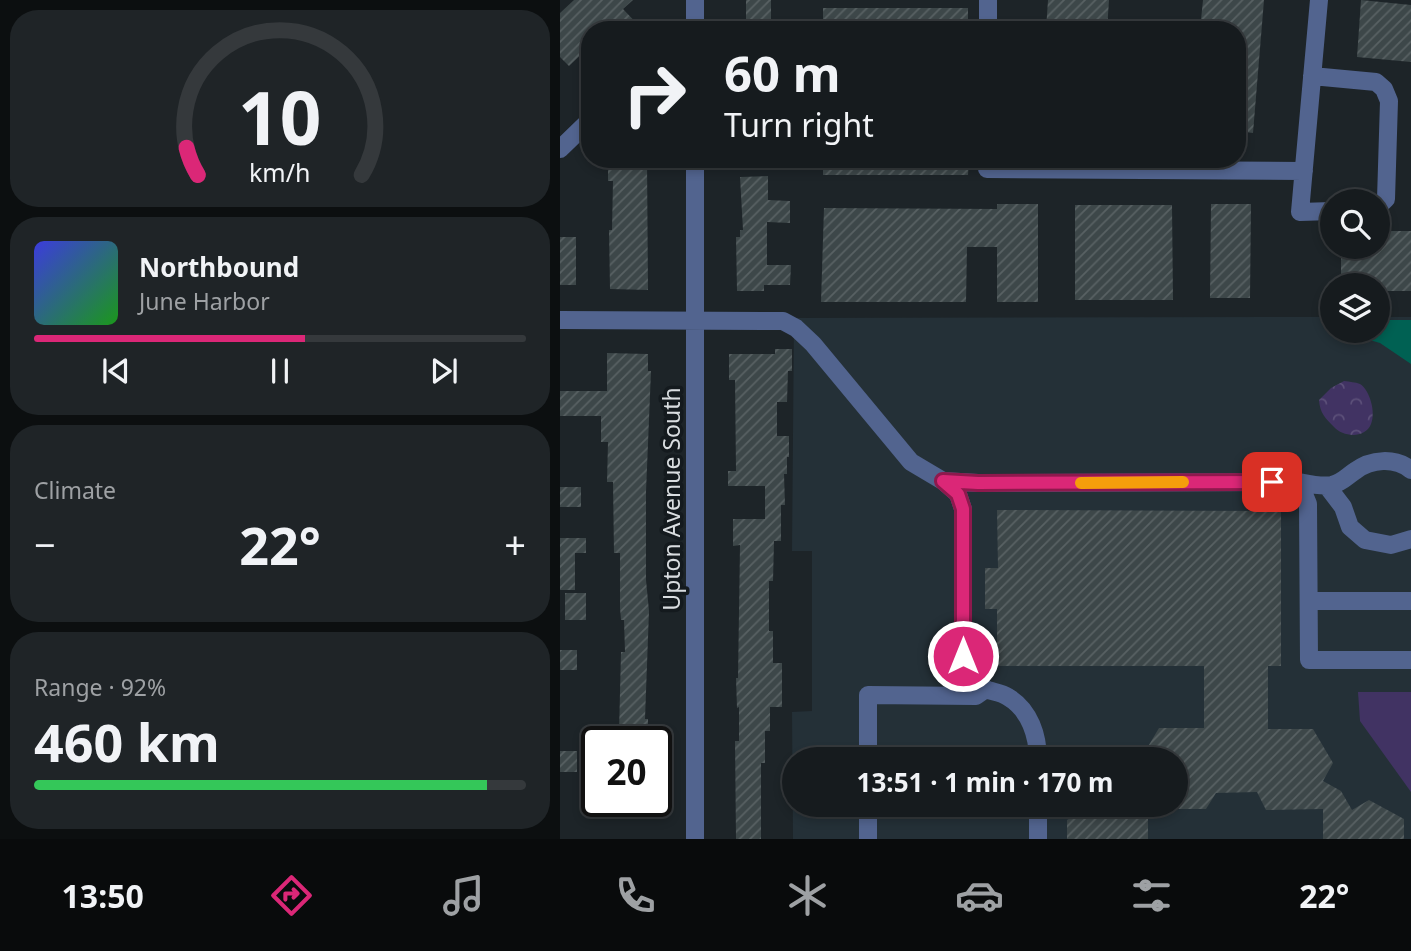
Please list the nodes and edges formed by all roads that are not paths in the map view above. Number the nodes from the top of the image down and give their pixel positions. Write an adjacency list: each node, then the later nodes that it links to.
1 (988, 0): 3 (street)
2 (1319, 0): 4 (street)
3 (988, 21)
4 (1312, 76): 9 (street); 10 (street)
5 (581, 129): 6 (street)
6 (560, 149)
7 (695, 168): 13 (street, Upton Avenue South)
8 (987, 168): 9 (street)
9 (1304, 171): 11 (street)
10 (1386, 189)
11 (1320, 211)
12 (560, 320): 13 (street)
13 (695, 321): 15 (street); 27 (street, Upton Avenue South)
14 (1411, 470): 17 (street)
15 (943, 481): 16 (street); 22 (street)
16 (1299, 482): 17 (street); 19 (street)
17 (1328, 486): 18 (street)
18 (1411, 539)
19 (1309, 601): 20 (street); 21 (street)
20 (1411, 601)
21 (1411, 660)
22 (986, 689): 23 (street); 24 (street)
23 (868, 747)
24 (1036, 747)
25 (868, 817): 28 (street)
26 (1038, 817): 29 (street)
27 (695, 839)
28 (868, 839)
29 (1038, 839)

